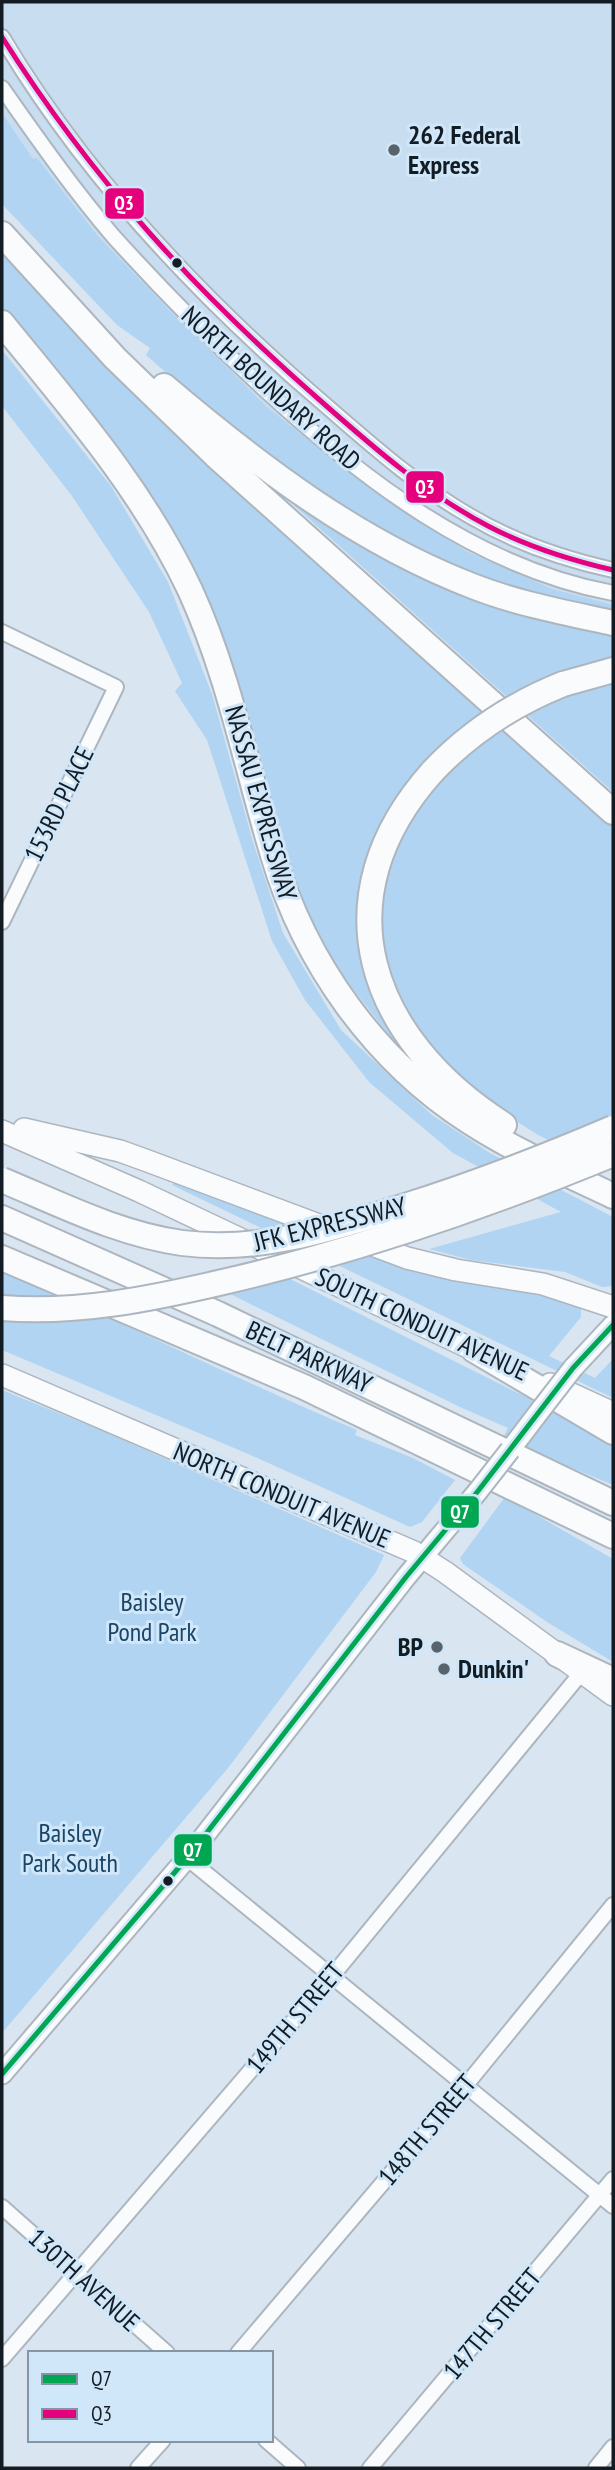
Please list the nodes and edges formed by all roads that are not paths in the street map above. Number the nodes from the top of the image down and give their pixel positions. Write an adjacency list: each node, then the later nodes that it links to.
1 (2, 37): 6 (street, NORTH BOUNDARY ROAD)
2 (2, 88): 7 (street, NORTH BOUNDARY ROAD)
3 (2, 234): 4 (highway)
4 (21, 255): 8 (highway); 11 (highway)
5 (2, 323): 18 (highway, NASSAU EXPRESSWAY)
6 (613, 570)
7 (613, 593)
8 (613, 623)
9 (2, 632): 12 (street, 153RD PLACE)
10 (613, 670): 18 (highway, bridge)
11 (613, 812)
12 (2, 922)
13 (2, 1124): 21 (main road)
14 (613, 1128): 17 (highway, JFK EXPRESSWAY, bridge)
15 (2, 1131): 24 (main road, SOUTH CONDUIT AVENUE)
16 (613, 1154): 22 (highway, JFK EXPRESSWAY, bridge)
17 (2, 1180)
18 (613, 1194)
19 (2, 1218): 29 (highway, BELT PARKWAY)
20 (2, 1258): 28 (highway, BELT PARKWAY)
21 (613, 1307)
22 (2, 1308)
23 (613, 1325): 32 (main road, bridge)
24 (474, 1350): 26 (main road, SOUTH CONDUIT AVENUE); 27 (highway)
25 (2, 1375): 32 (main road, NORTH CONDUIT AVENUE)
26 (613, 1413)
27 (613, 1432)
28 (536, 1497): 30 (highway, BELT PARKWAY); 31 (highway)
29 (613, 1503)
30 (613, 1536)
31 (613, 1547)
32 (423, 1558): 33 (main road, NORTH CONDUIT AVENUE); 37 (main road)
33 (557, 1654): 34 (main road, NORTH CONDUIT AVENUE); 35 (highway)
34 (582, 1672): 36 (main road, NORTH CONDUIT AVENUE); 39 (street, 149TH STREET)
35 (613, 1680)
36 (613, 1695)
37 (187, 1858): 39 (street); 40 (main road)
38 (613, 1905): 41 (street, 148TH STREET)
39 (332, 1976): 41 (street); 46 (street, 149TH STREET)
40 (2, 2074)
41 (466, 2085): 43 (street); 48 (street, 148TH STREET)
42 (613, 2179): 43 (street, 147TH STREET)
43 (600, 2195): 44 (street); 55 (street, 147TH STREET)
44 (613, 2206)
45 (2, 2207): 46 (street, 130TH AVENUE)
46 (77, 2274): 47 (street, 130TH AVENUE); 49 (street, 149TH STREET)
47 (165, 2351)
48 (240, 2351)
49 (2, 2359)
50 (161, 2442): 53 (street)
51 (268, 2442): 54 (street)
52 (613, 2447): 56 (street)
53 (138, 2468)
54 (298, 2468)
55 (370, 2468)
56 (596, 2468)

